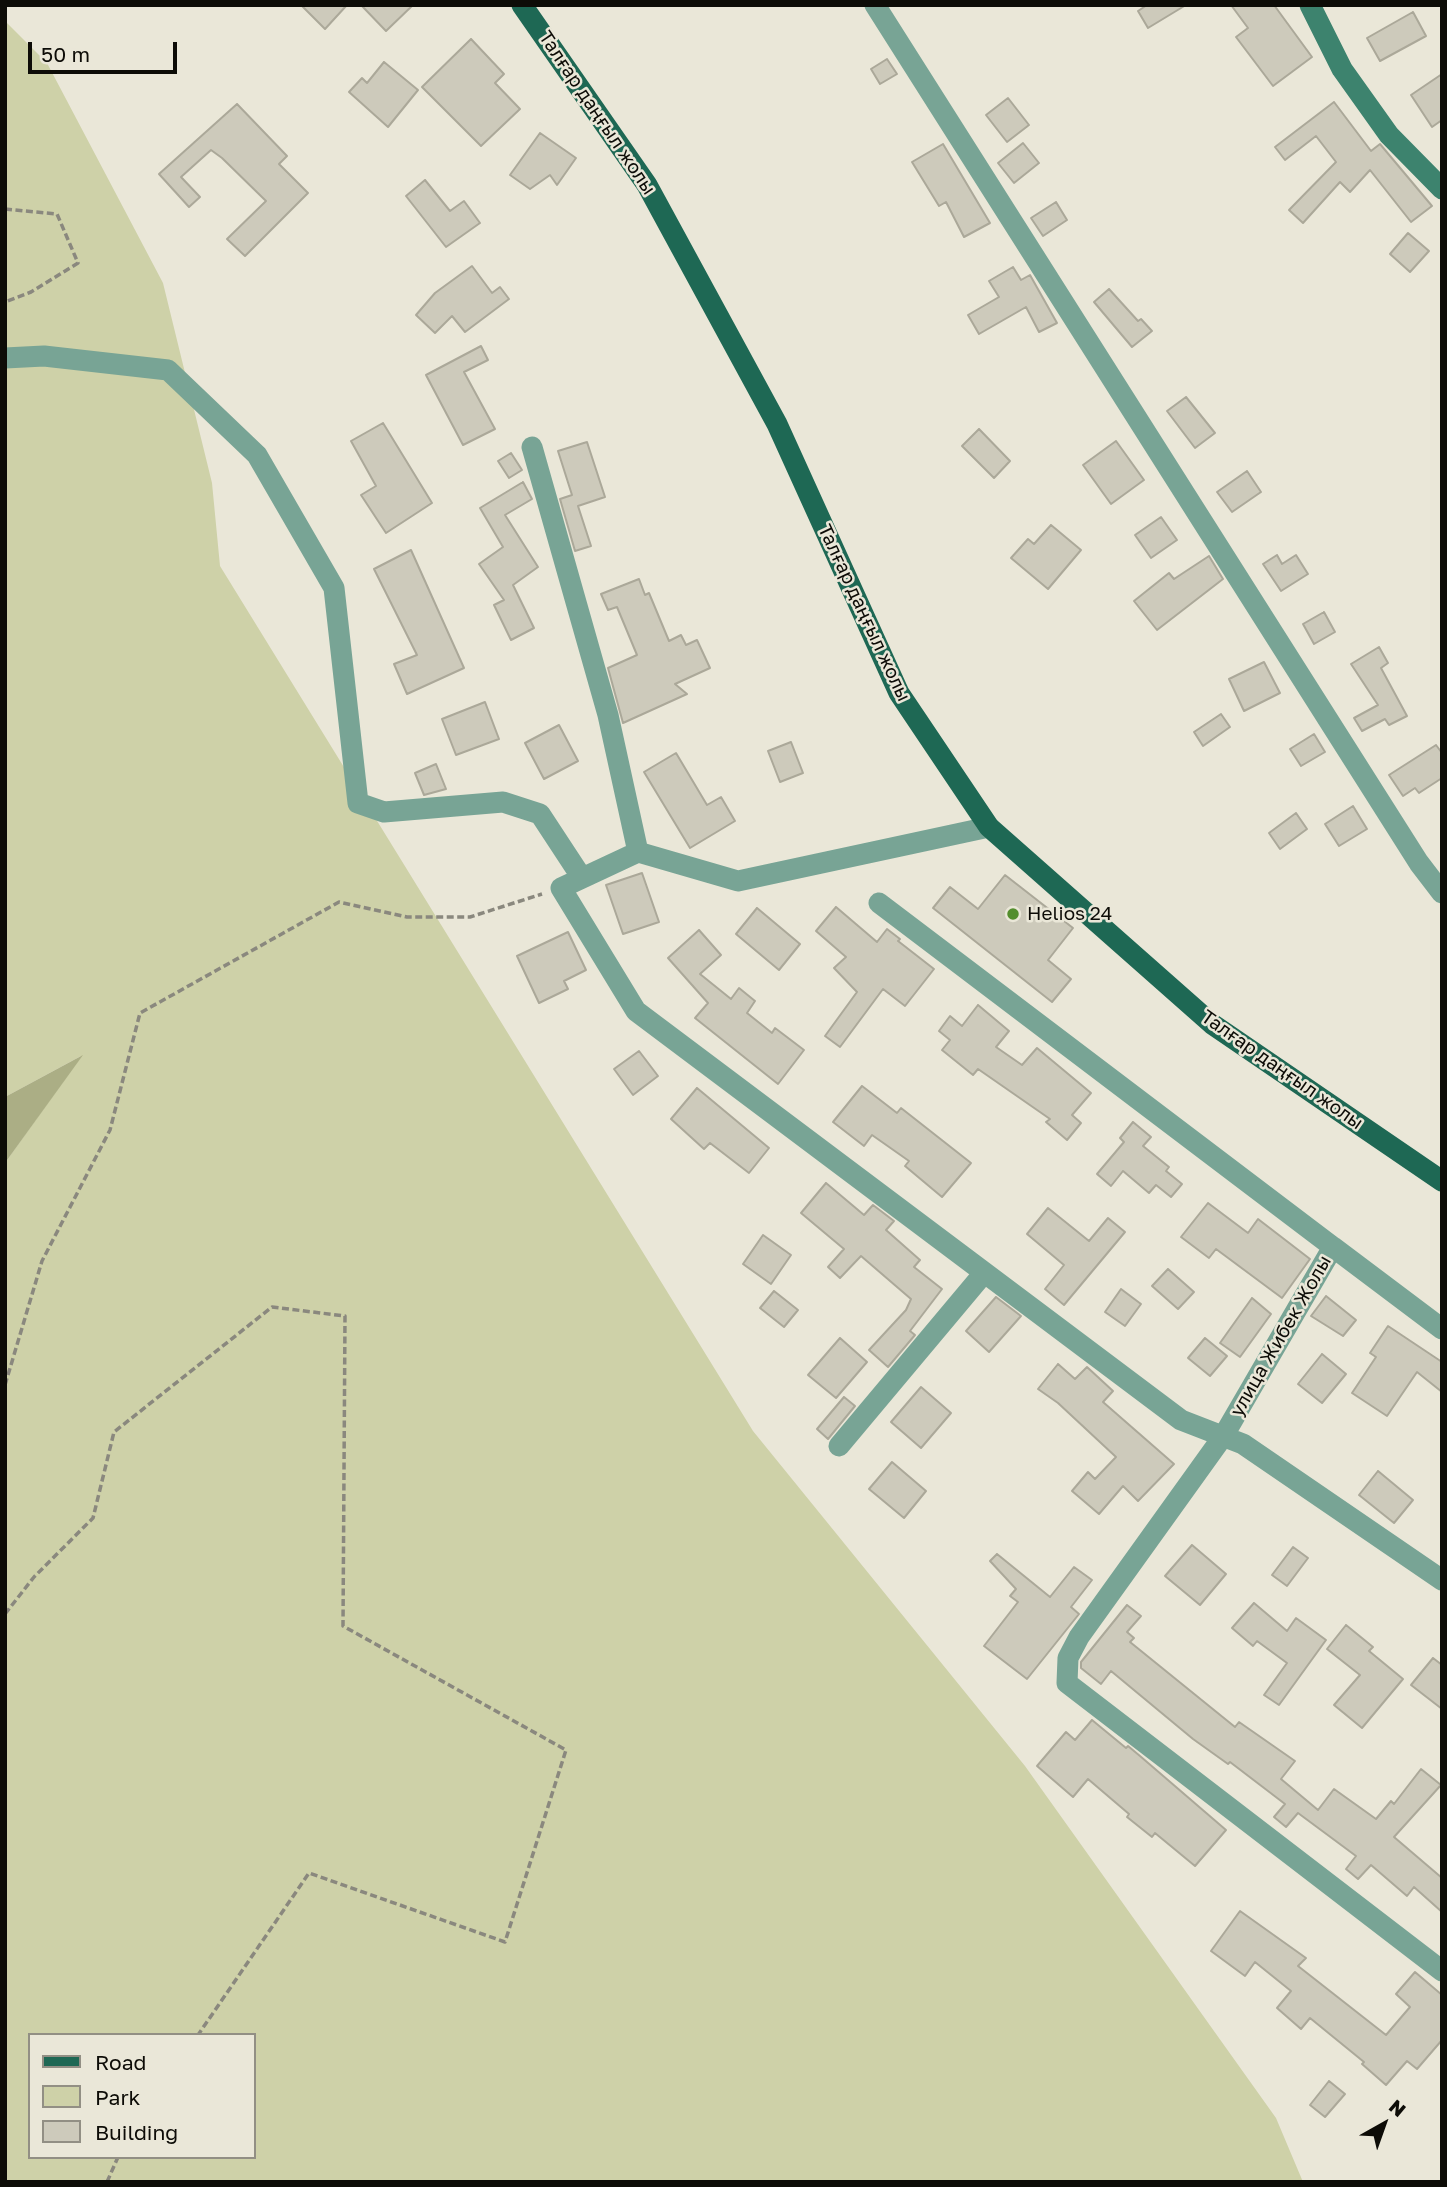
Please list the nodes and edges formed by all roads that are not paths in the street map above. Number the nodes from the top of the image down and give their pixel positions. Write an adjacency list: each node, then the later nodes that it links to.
1 (522, 5): 7 (main road, Талғар даңғыл жолы)
2 (875, 5): 10 (street)
3 (1310, 5): 4 (street)
4 (1442, 188)
5 (5, 358): 9 (street)
6 (531, 447): 8 (street)
7 (989, 827): 8 (street); 12 (main road, Талғар даңғыл жолы)
8 (638, 852): 9 (street)
9 (582, 878): 14 (street)
10 (1442, 893)
11 (879, 903): 13 (street)
12 (1442, 1181)
13 (1333, 1247): 15 (street, улица Жибек Жолы); 16 (street, улица Жибек Жолы)
14 (984, 1272): 16 (street); 17 (street)
15 (1442, 1329)
16 (1224, 1435): 18 (street); 19 (street, улица Жибек Жолы)
17 (839, 1446)
18 (1442, 1580)
19 (1442, 1970)

